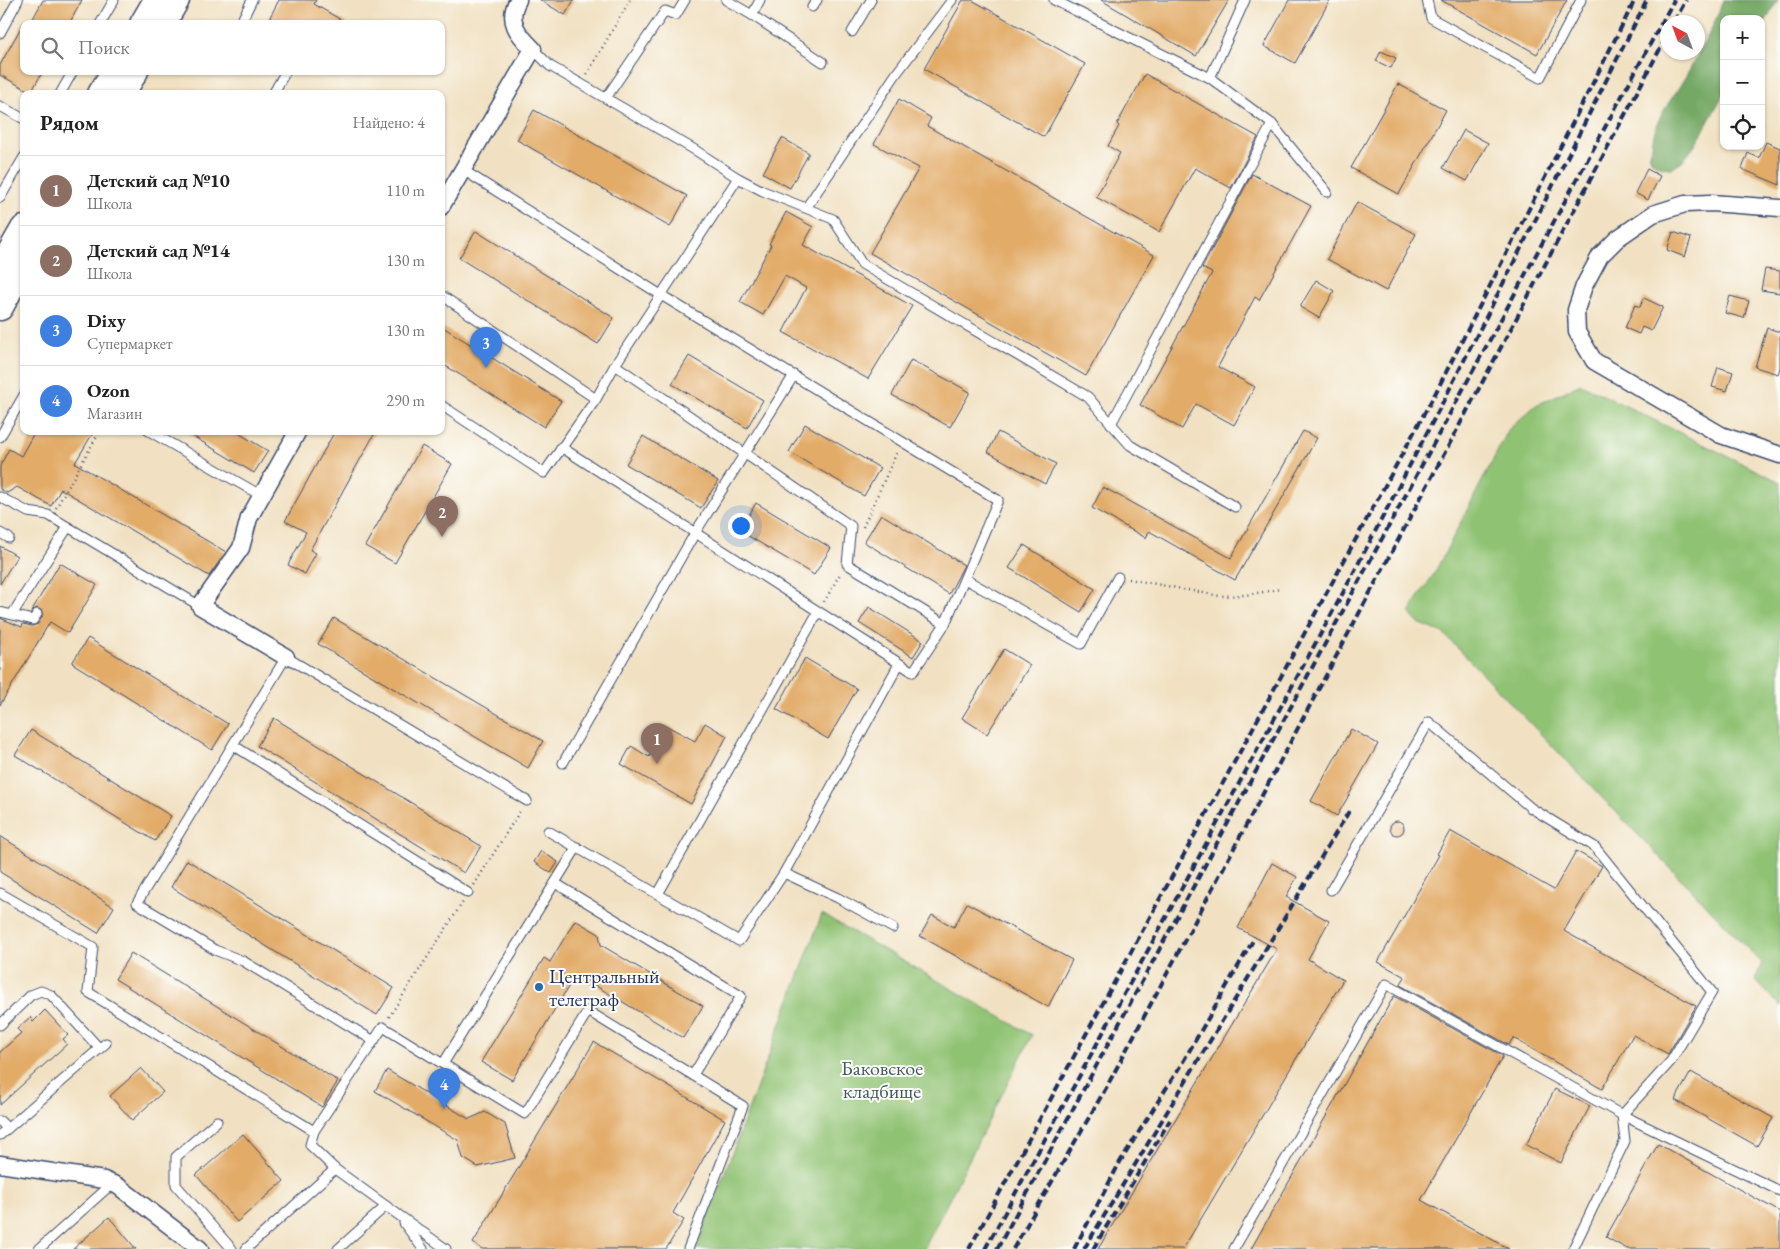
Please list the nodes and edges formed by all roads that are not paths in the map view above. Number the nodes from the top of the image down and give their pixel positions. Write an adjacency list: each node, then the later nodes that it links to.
1 (18, 0): 22 (lane)
2 (114, 0): 17 (lane)
3 (157, 0): 18 (main road)
4 (176, 0): 19 (main road)
5 (252, 0): 20 (lane)
6 (518, 0): 23 (street)
7 (685, 0): 34 (lane)
8 (726, 0): 16 (lane)
9 (760, 0): 16 (lane)
10 (870, 0): 21 (lane)
11 (952, 0): 44 (lane)
12 (1054, 0): 29 (lane)
13 (1245, 0): 29 (lane)
14 (1427, 0): 15 (lane)
15 (1581, 0)
16 (752, 15): 24 (lane)
17 (102, 20)
18 (145, 20)
19 (164, 20)
20 (242, 20)
21 (852, 32)
22 (0, 33)
23 (533, 49): 34 (lane); 39 (street)
24 (823, 62)
25 (71, 75): 30 (lane)
26 (113, 75): 31 (main road)
27 (132, 75): 32 (main road)
28 (284, 75): 33 (lane)
29 (1210, 78): 37 (lane)
30 (62, 90)
31 (103, 90)
32 (123, 90)
33 (275, 90)
34 (606, 98): 40 (lane)
35 (0, 106): 36 (lane)
36 (20, 117)
37 (1272, 124): 41 (lane); 57 (lane)
38 (20, 164): 42 (lane)
39 (463, 170): 43 (street); 49 (lane)
40 (738, 178): 44 (lane); 49 (lane)
41 (1327, 192)
42 (0, 198)
43 (445, 200)
44 (806, 208): 57 (lane)
45 (1780, 208): 63 (street)
46 (20, 236): 48 (main road)
47 (20, 270): 51 (main road)
48 (0, 271)
49 (661, 295): 52 (lane); 53 (lane)
50 (445, 298): 54 (lane)
51 (0, 307)
52 (615, 365): 54 (lane); 62 (lane)
53 (794, 375): 62 (lane); 72 (lane)
54 (596, 399): 61 (lane)
55 (20, 403): 60 (lane)
56 (445, 408): 61 (lane)
57 (1111, 424): 66 (lane)
58 (156, 435): 64 (lane)
59 (296, 435): 64 (street)
60 (0, 437)
61 (561, 447): 69 (lane)
62 (744, 453): 69 (lane); 78 (lane)
63 (1780, 455)
64 (262, 496): 73 (street)
65 (0, 497): 67 (lane)
66 (1234, 507)
67 (68, 527): 73 (lane); 76 (lane)
68 (0, 533): 70 (lane)
69 (694, 533): 75 (lane); 82 (lane)
70 (9, 538)
71 (1118, 576): 72 (lane)
72 (964, 579): 78 (lane)
73 (200, 606): 79 (street)
74 (0, 612): 76 (lane)
75 (818, 612): 80 (lane); 91 (lane)
76 (13, 613): 77 (lane)
77 (37, 614)
78 (945, 624): 80 (lane)
79 (286, 657): 81 (lane); 83 (lane)
80 (899, 664): 86 (lane)
81 (233, 745): 90 (lane); 94 (lane)
82 (563, 762)
83 (527, 801)
84 (548, 831): 85 (lane)
85 (576, 847): 87 (lane); 91 (lane)
86 (784, 873): 91 (lane); 92 (lane)
87 (555, 883): 95 (lane); 96 (lane)
88 (1331, 890): 97 (lane)
89 (0, 893): 100 (lane)
90 (468, 893)
91 (658, 894)
92 (893, 928)
93 (0, 1025): 101 (lane)
94 (374, 1041): 95 (lane); 100 (lane)
95 (443, 1064): 96 (lane)
96 (693, 1075): 115 (lane)
97 (1622, 1115): 105 (lane); 116 (lane); 117 (lane)
98 (216, 1120): 110 (lane)
99 (0, 1121): 101 (lane)
100 (314, 1131): 103 (lane)
101 (4, 1132)
102 (0, 1164): 104 (street)
103 (335, 1169): 106 (lane); 111 (lane)
104 (112, 1183): 108 (lane); 109 (street)
105 (1780, 1191)
106 (386, 1206): 107 (lane); 112 (lane)
107 (398, 1216): 113 (lane); 114 (lane)
108 (39, 1249)
109 (200, 1249)
110 (232, 1249)
111 (246, 1249)
112 (338, 1249)
113 (423, 1249)
114 (446, 1249)
115 (688, 1249)
116 (1234, 1249)
117 (1572, 1249)

